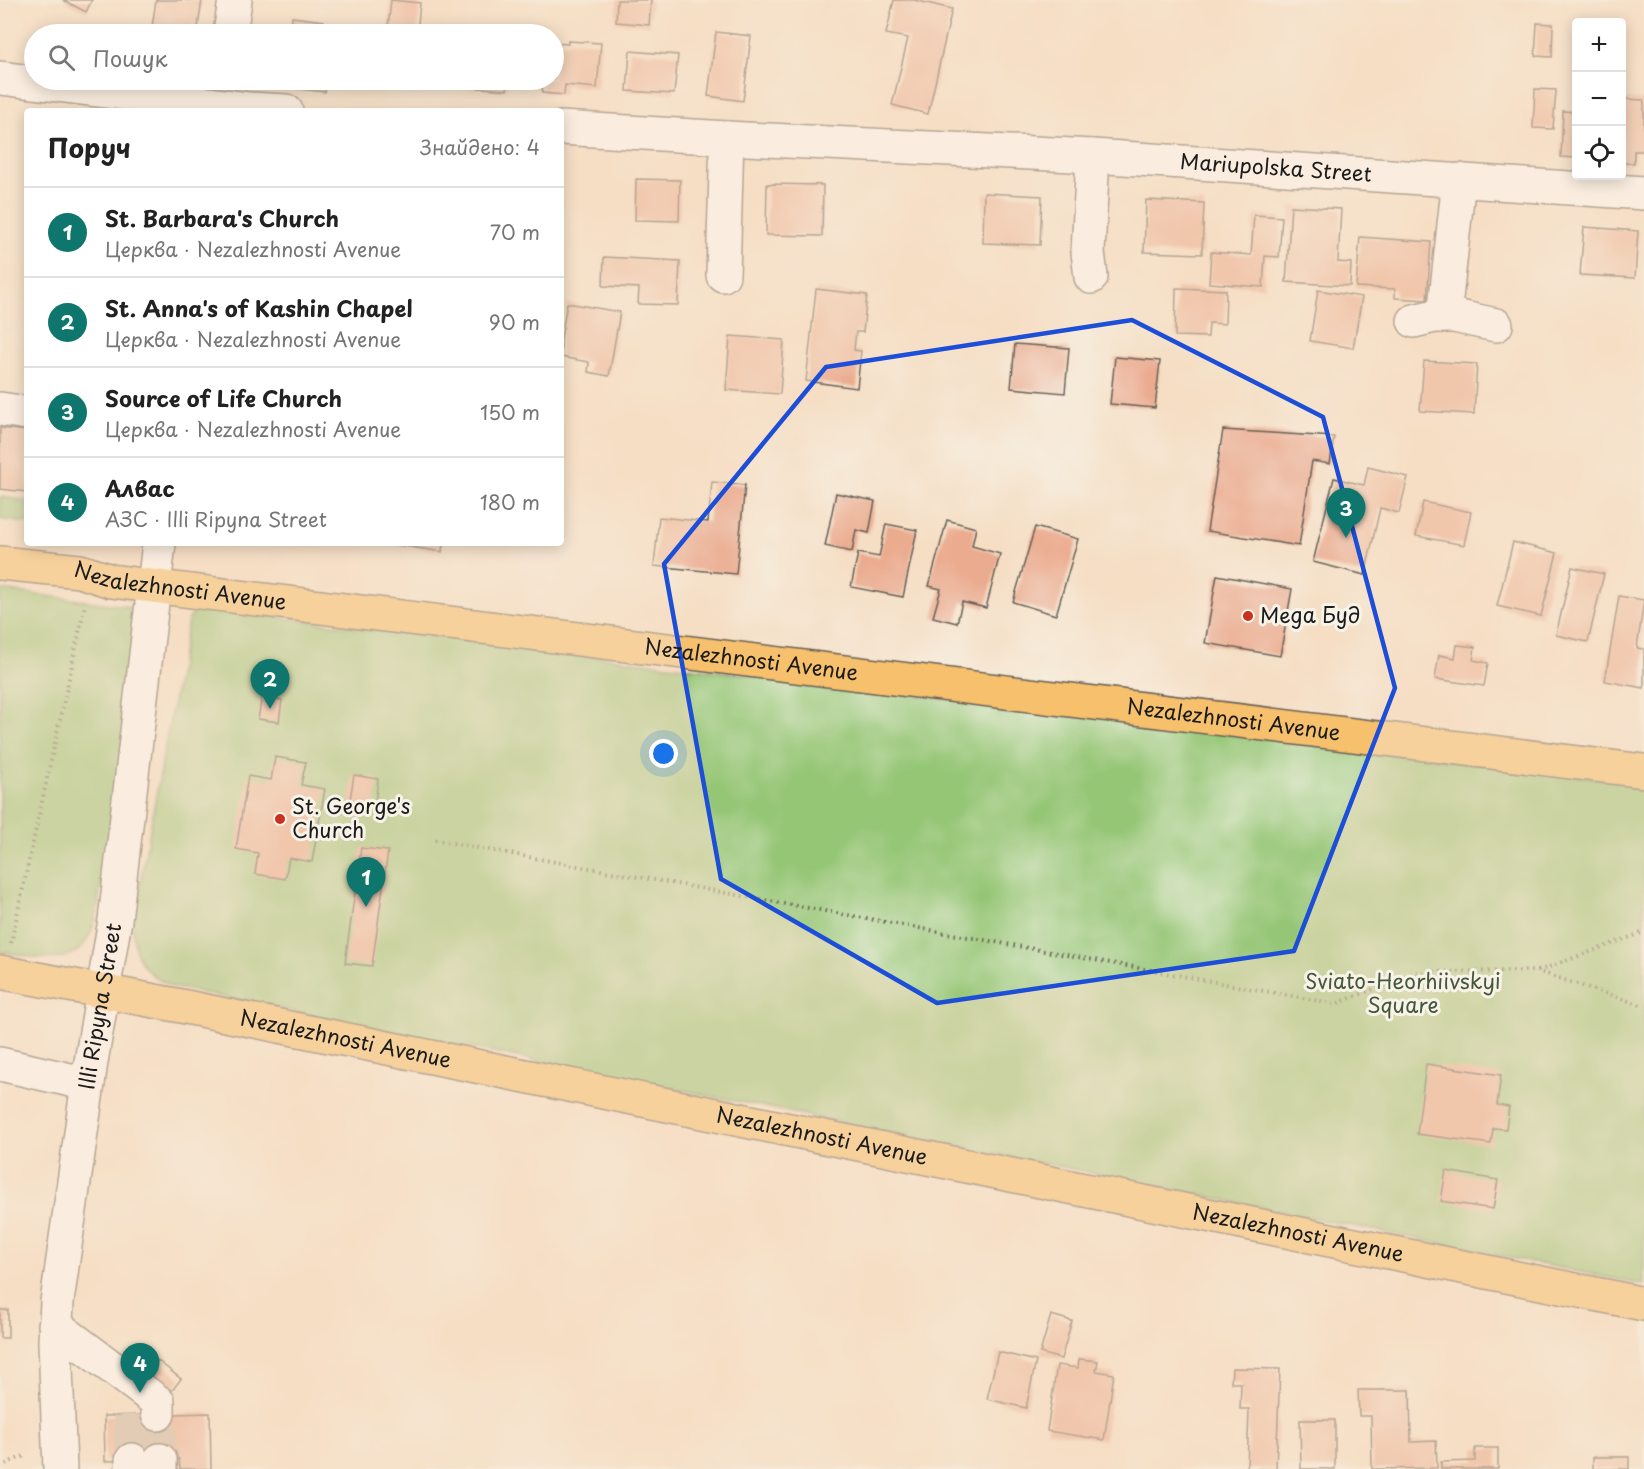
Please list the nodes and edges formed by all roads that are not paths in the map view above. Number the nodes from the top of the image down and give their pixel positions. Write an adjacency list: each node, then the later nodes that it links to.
1 (235, 0): 2 (street)
2 (231, 24)
3 (0, 78): 4 (street)
4 (24, 80)
5 (133, 90): 6 (street)
6 (221, 98): 7 (street)
7 (247, 108)
8 (564, 128): 9 (street, Mariupolska Street)
9 (727, 138): 10 (street, Mariupolska Street); 13 (street)
10 (1093, 156): 11 (street, Mariupolska Street); 14 (street)
11 (1459, 180): 12 (street, Mariupolska Street); 15 (street)
12 (1644, 193)
13 (723, 275)
14 (1091, 277)
15 (1496, 325)
16 (0, 409): 17 (street)
17 (24, 413)
18 (159, 546): 20 (street, Illi Ripyna Street)
19 (0, 563): 20 (main road, Nezalezhnosti Avenue)
20 (153, 586): 21 (main road, Nezalezhnosti Avenue); 23 (street, Illi Ripyna Street)
21 (1644, 771)
22 (5, 962): 23 (main road, Nezalezhnosti Avenue)
23 (103, 992): 25 (street, Illi Ripyna Street); 26 (main road, Nezalezhnosti Avenue)
24 (0, 1064): 25 (street)
25 (88, 1084): 27 (street, Illi Ripyna Street)
26 (1644, 1304)
27 (55, 1325): 28 (street); 29 (street, Illi Ripyna Street)
28 (144, 1415)
29 (60, 1469)

